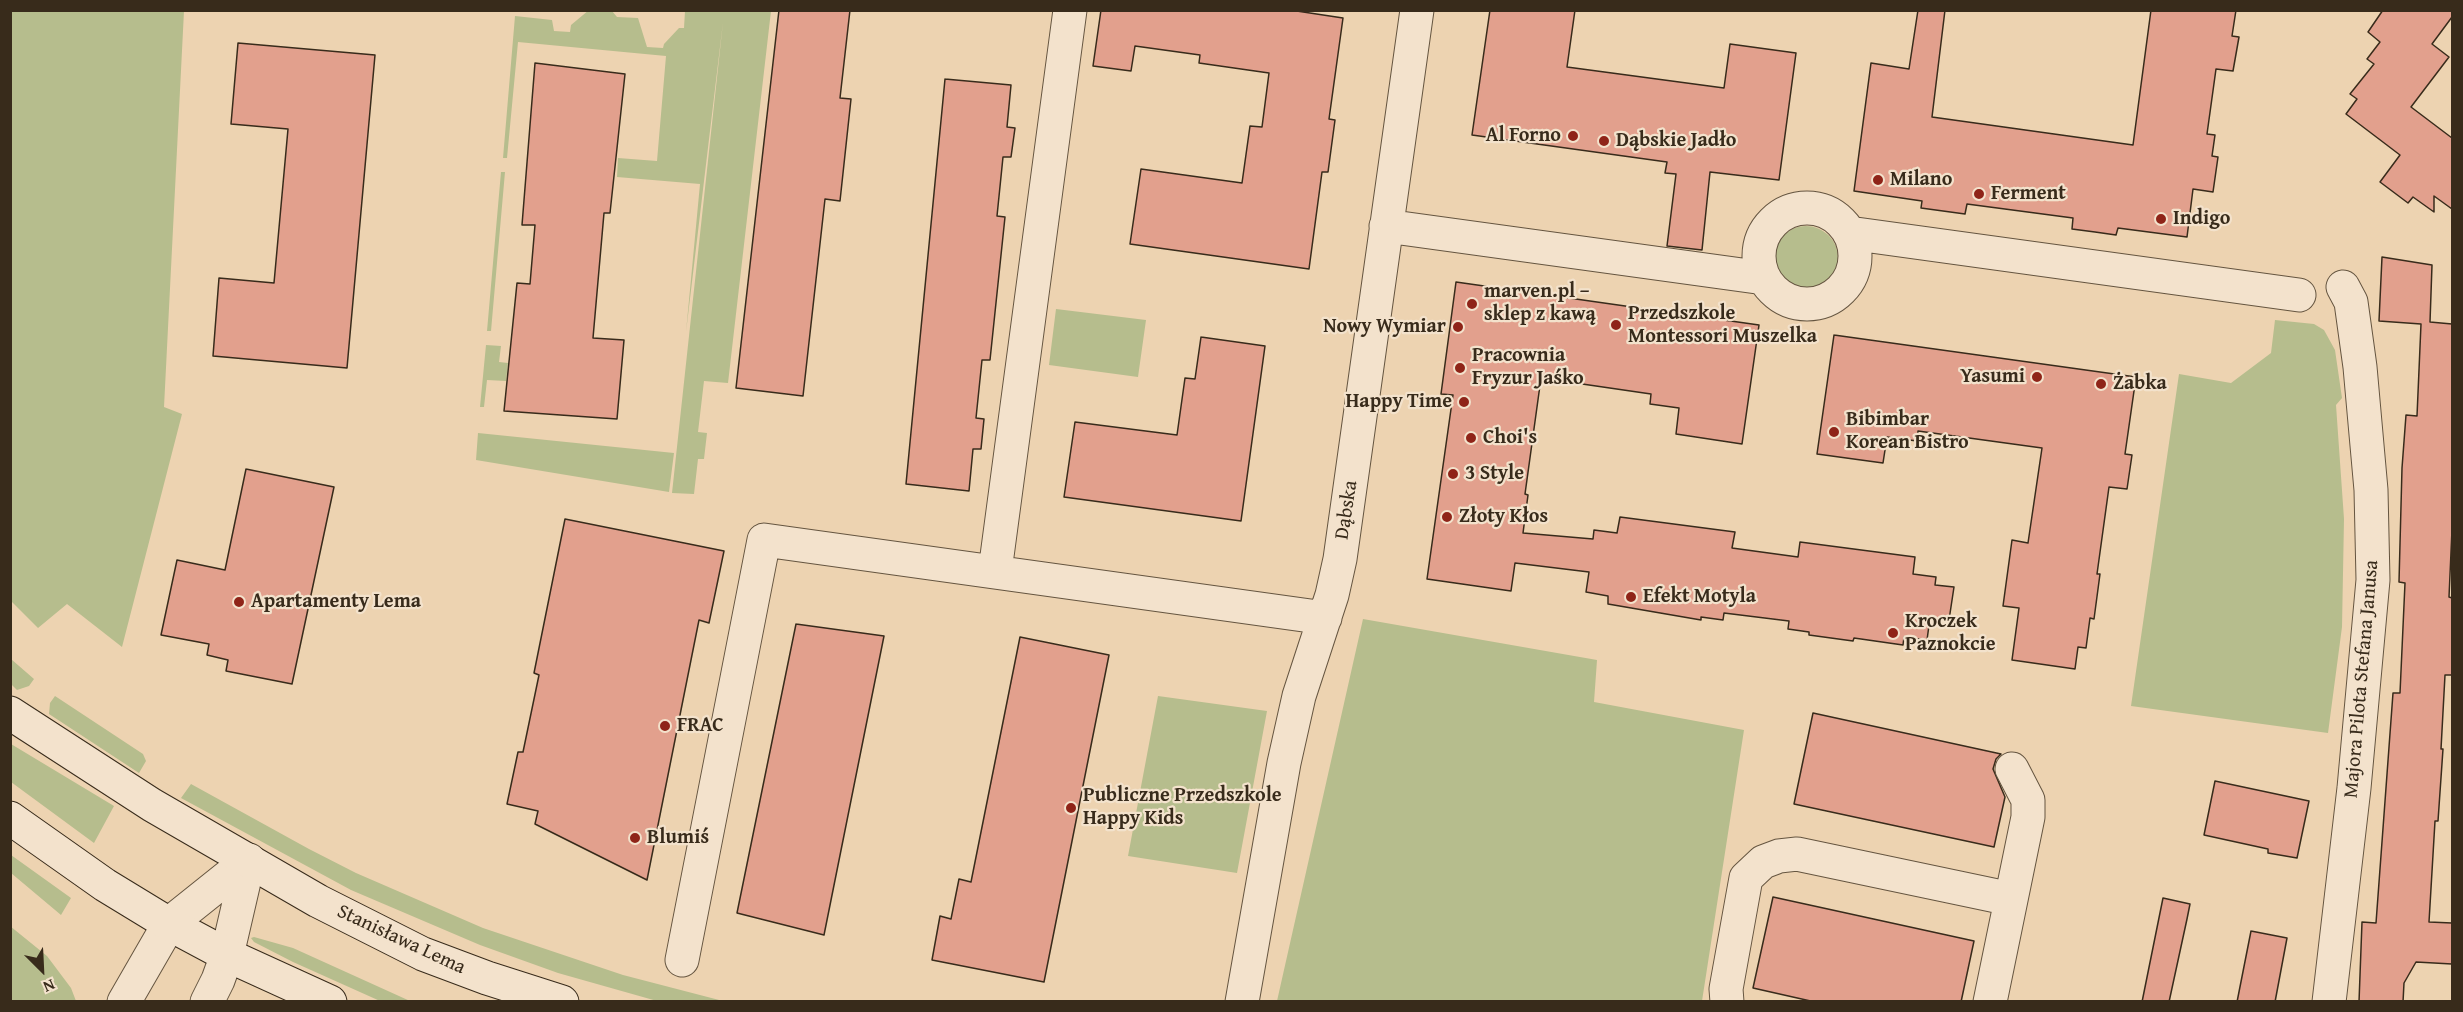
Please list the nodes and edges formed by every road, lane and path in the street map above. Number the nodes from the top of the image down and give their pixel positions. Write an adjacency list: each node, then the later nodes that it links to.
1 (1070, 10): 8 (street)
2 (1417, 10): 3 (street, Dąbska)
3 (1386, 226): 5 (street); 9 (street, Dąbska)
4 (1849, 233): 5 (street); 5 (street); 7 (street)
5 (1764, 278)
6 (2343, 287): 25 (street, Majora Pilota Stefana Janusa)
7 (2300, 295)
8 (995, 571): 9 (street); 17 (street)
9 (1325, 618): 22 (street, Dąbska)
10 (10, 713): 13 (street, Stanisława Lema)
11 (2012, 769): 14 (street)
12 (10, 818): 15 (street)
13 (249, 860): 15 (street); 16 (street); 21 (street, Stanisława Lema)
14 (2011, 899): 23 (street); 24 (street)
15 (169, 924): 16 (street); 18 (street)
16 (227, 955): 19 (street); 20 (street)
17 (682, 960)
18 (124, 1002)
19 (207, 1002)
20 (330, 1002)
21 (562, 1002)
22 (1242, 1002)
23 (1727, 1002)
24 (1990, 1002)
25 (2329, 1002)

